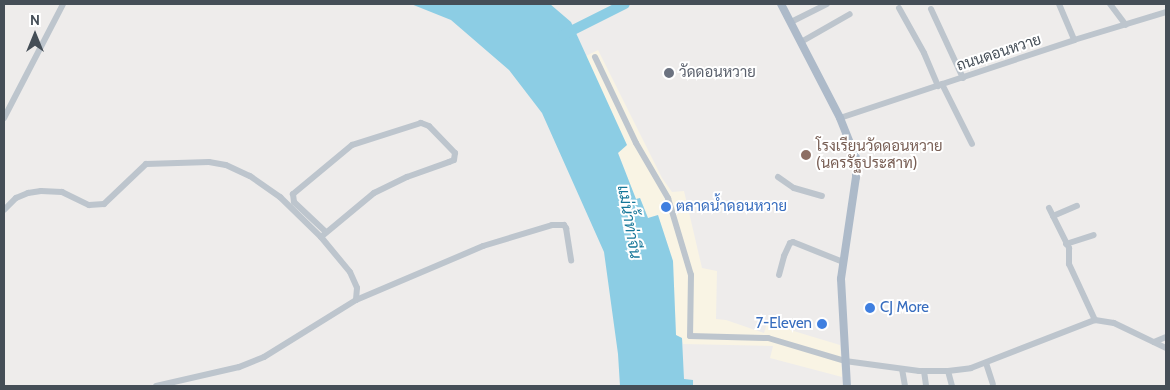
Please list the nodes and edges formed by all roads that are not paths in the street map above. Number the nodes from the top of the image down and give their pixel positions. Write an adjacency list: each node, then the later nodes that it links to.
1 (63, 4): 17 (street)
2 (781, 4): 10 (main road)
3 (827, 4): 10 (street)
4 (1059, 4): 12 (street)
5 (1110, 4): 11 (street)
6 (899, 8): 16 (street)
7 (931, 9): 15 (street)
8 (1166, 12): 11 (street, ถนนดอนหวาย)
9 (850, 14): 13 (street)
10 (791, 22): 13 (main road)
11 (1126, 25): 12 (street, ถนนดอนหวาย)
12 (1074, 40): 15 (street, ถนนดอนหวาย)
13 (801, 42): 18 (main road)
14 (595, 57): 37 (street)
15 (963, 78): 16 (street, ถนนดอนหวาย)
16 (940, 85): 18 (street, ถนนดอนหวาย); 19 (street)
17 (4, 118)
18 (840, 118): 30 (main road)
19 (972, 144)
20 (778, 177): 21 (street)
21 (822, 196)
22 (1077, 206): 25 (street)
23 (1049, 208): 25 (street)
24 (4, 210): 26 (street)
25 (1053, 216): 28 (street)
26 (323, 234): 26 (street); 32 (street)
27 (1094, 235): 28 (street)
28 (1066, 244): 33 (street)
29 (571, 261): 32 (street)
30 (843, 262): 31 (street); 37 (main road)
31 (779, 275)
32 (356, 300): 43 (street)
33 (1095, 320): 35 (street); 38 (street)
34 (1166, 337): 35 (street)
35 (1154, 342): 36 (street)
36 (1166, 348)
37 (845, 361): 39 (street); 44 (main road)
38 (986, 363): 41 (street); 42 (street)
39 (902, 369): 40 (street); 45 (street)
40 (924, 371): 41 (street); 46 (street)
41 (948, 371): 47 (street)
42 (993, 384)
43 (156, 386)
44 (847, 386)
45 (905, 386)
46 (926, 386)
47 (952, 386)

